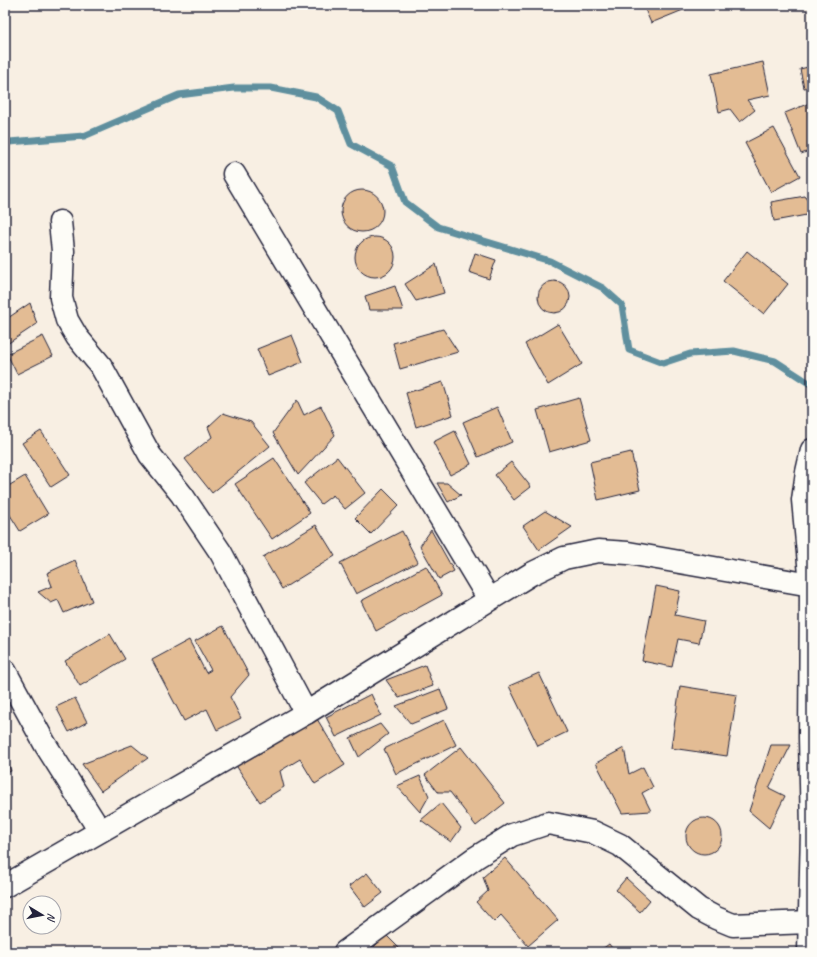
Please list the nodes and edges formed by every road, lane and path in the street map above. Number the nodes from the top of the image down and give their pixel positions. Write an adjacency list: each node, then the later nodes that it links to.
1 (234, 174): 5 (street)
2 (60, 222): 7 (street)
3 (812, 450): 4 (street)
4 (811, 585): 5 (street); 8 (street)
5 (489, 599): 7 (street)
6 (5, 671): 9 (street)
7 (306, 713): 9 (street)
8 (811, 737): 11 (street)
9 (100, 832): 10 (street)
10 (5, 886)
11 (810, 922): 12 (street); 13 (street)
12 (345, 952)
13 (809, 952)

